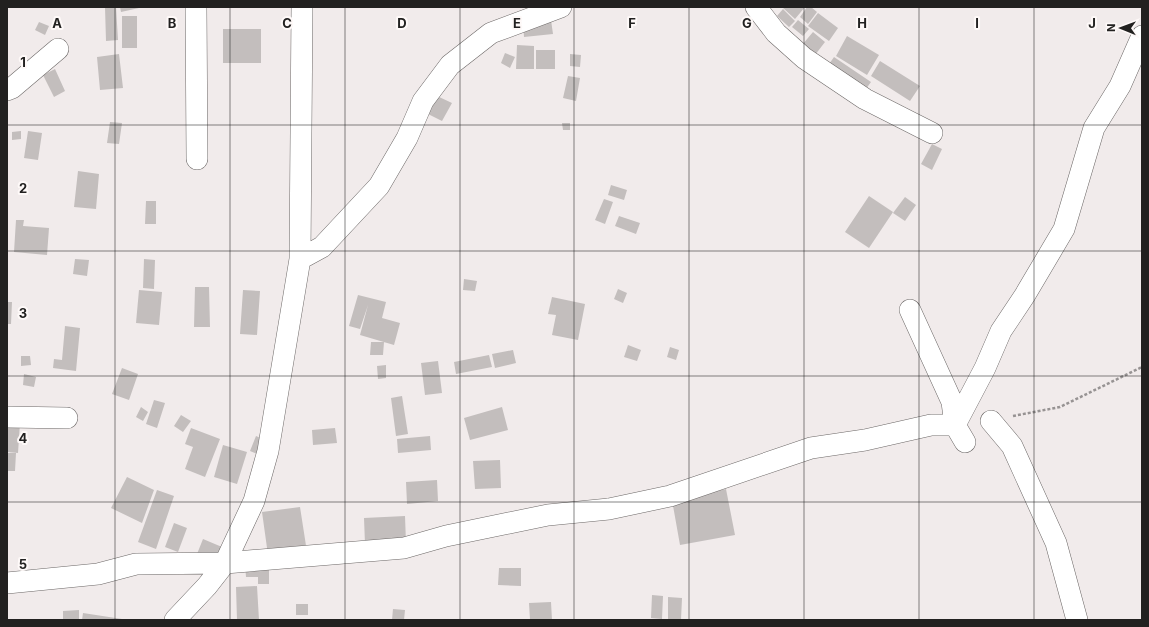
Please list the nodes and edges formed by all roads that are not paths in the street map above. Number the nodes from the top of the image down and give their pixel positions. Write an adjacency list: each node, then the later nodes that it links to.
1 (196, 7): 9 (street)
2 (302, 7): 10 (street)
3 (561, 7): 10 (street)
4 (756, 7): 8 (street)
5 (1142, 36): 15 (street)
6 (58, 49): 7 (street)
7 (7, 90)
8 (932, 133)
9 (197, 158)
10 (300, 259): 16 (street)
11 (910, 310): 15 (street)
12 (7, 418): 13 (street)
13 (67, 418)
14 (991, 421): 19 (street)
15 (960, 433): 16 (street)
16 (225, 563): 17 (street); 18 (street)
17 (7, 583)
18 (175, 620)
19 (1077, 620)

